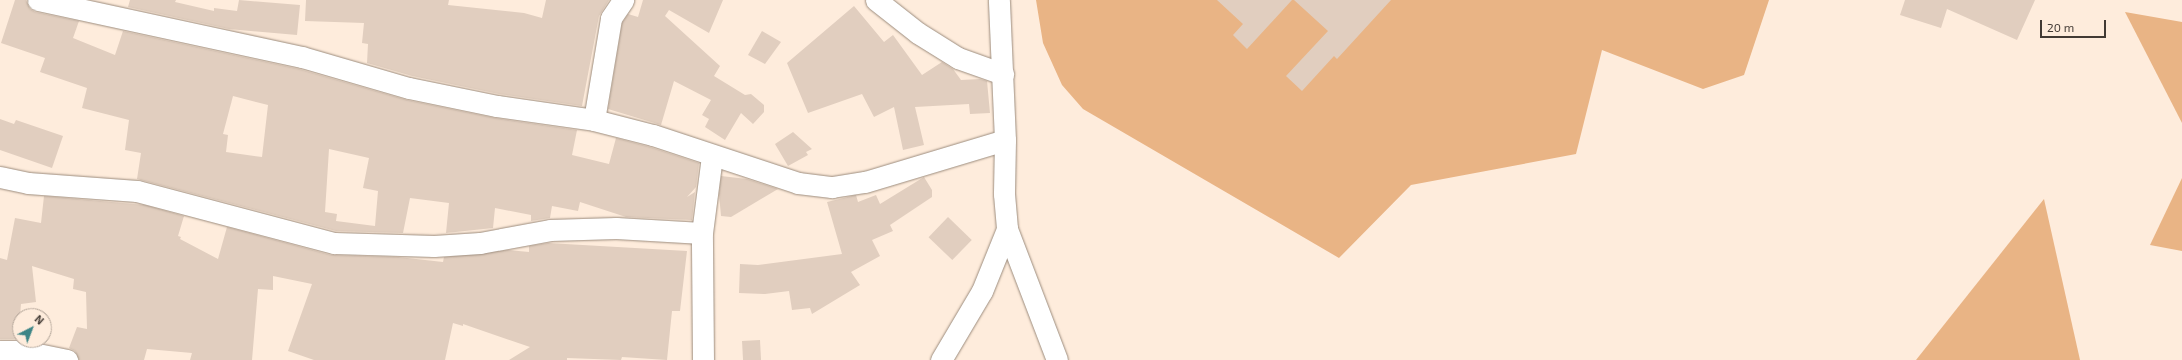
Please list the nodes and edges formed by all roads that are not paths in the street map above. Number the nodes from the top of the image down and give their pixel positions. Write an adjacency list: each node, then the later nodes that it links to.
1 (38, 0): 6 (street)
2 (623, 0): 6 (street)
3 (876, 0): 5 (street)
4 (999, 0): 5 (street)
5 (1003, 74): 7 (street)
6 (594, 120): 8 (street)
7 (1005, 140): 8 (street); 10 (street)
8 (712, 156): 11 (street)
9 (0, 177): 11 (street)
10 (1007, 230): 15 (street); 16 (street)
11 (702, 232): 14 (street)
12 (0, 351): 13 (street)
13 (67, 360)
14 (703, 360)
15 (941, 360)
16 (1057, 360)

